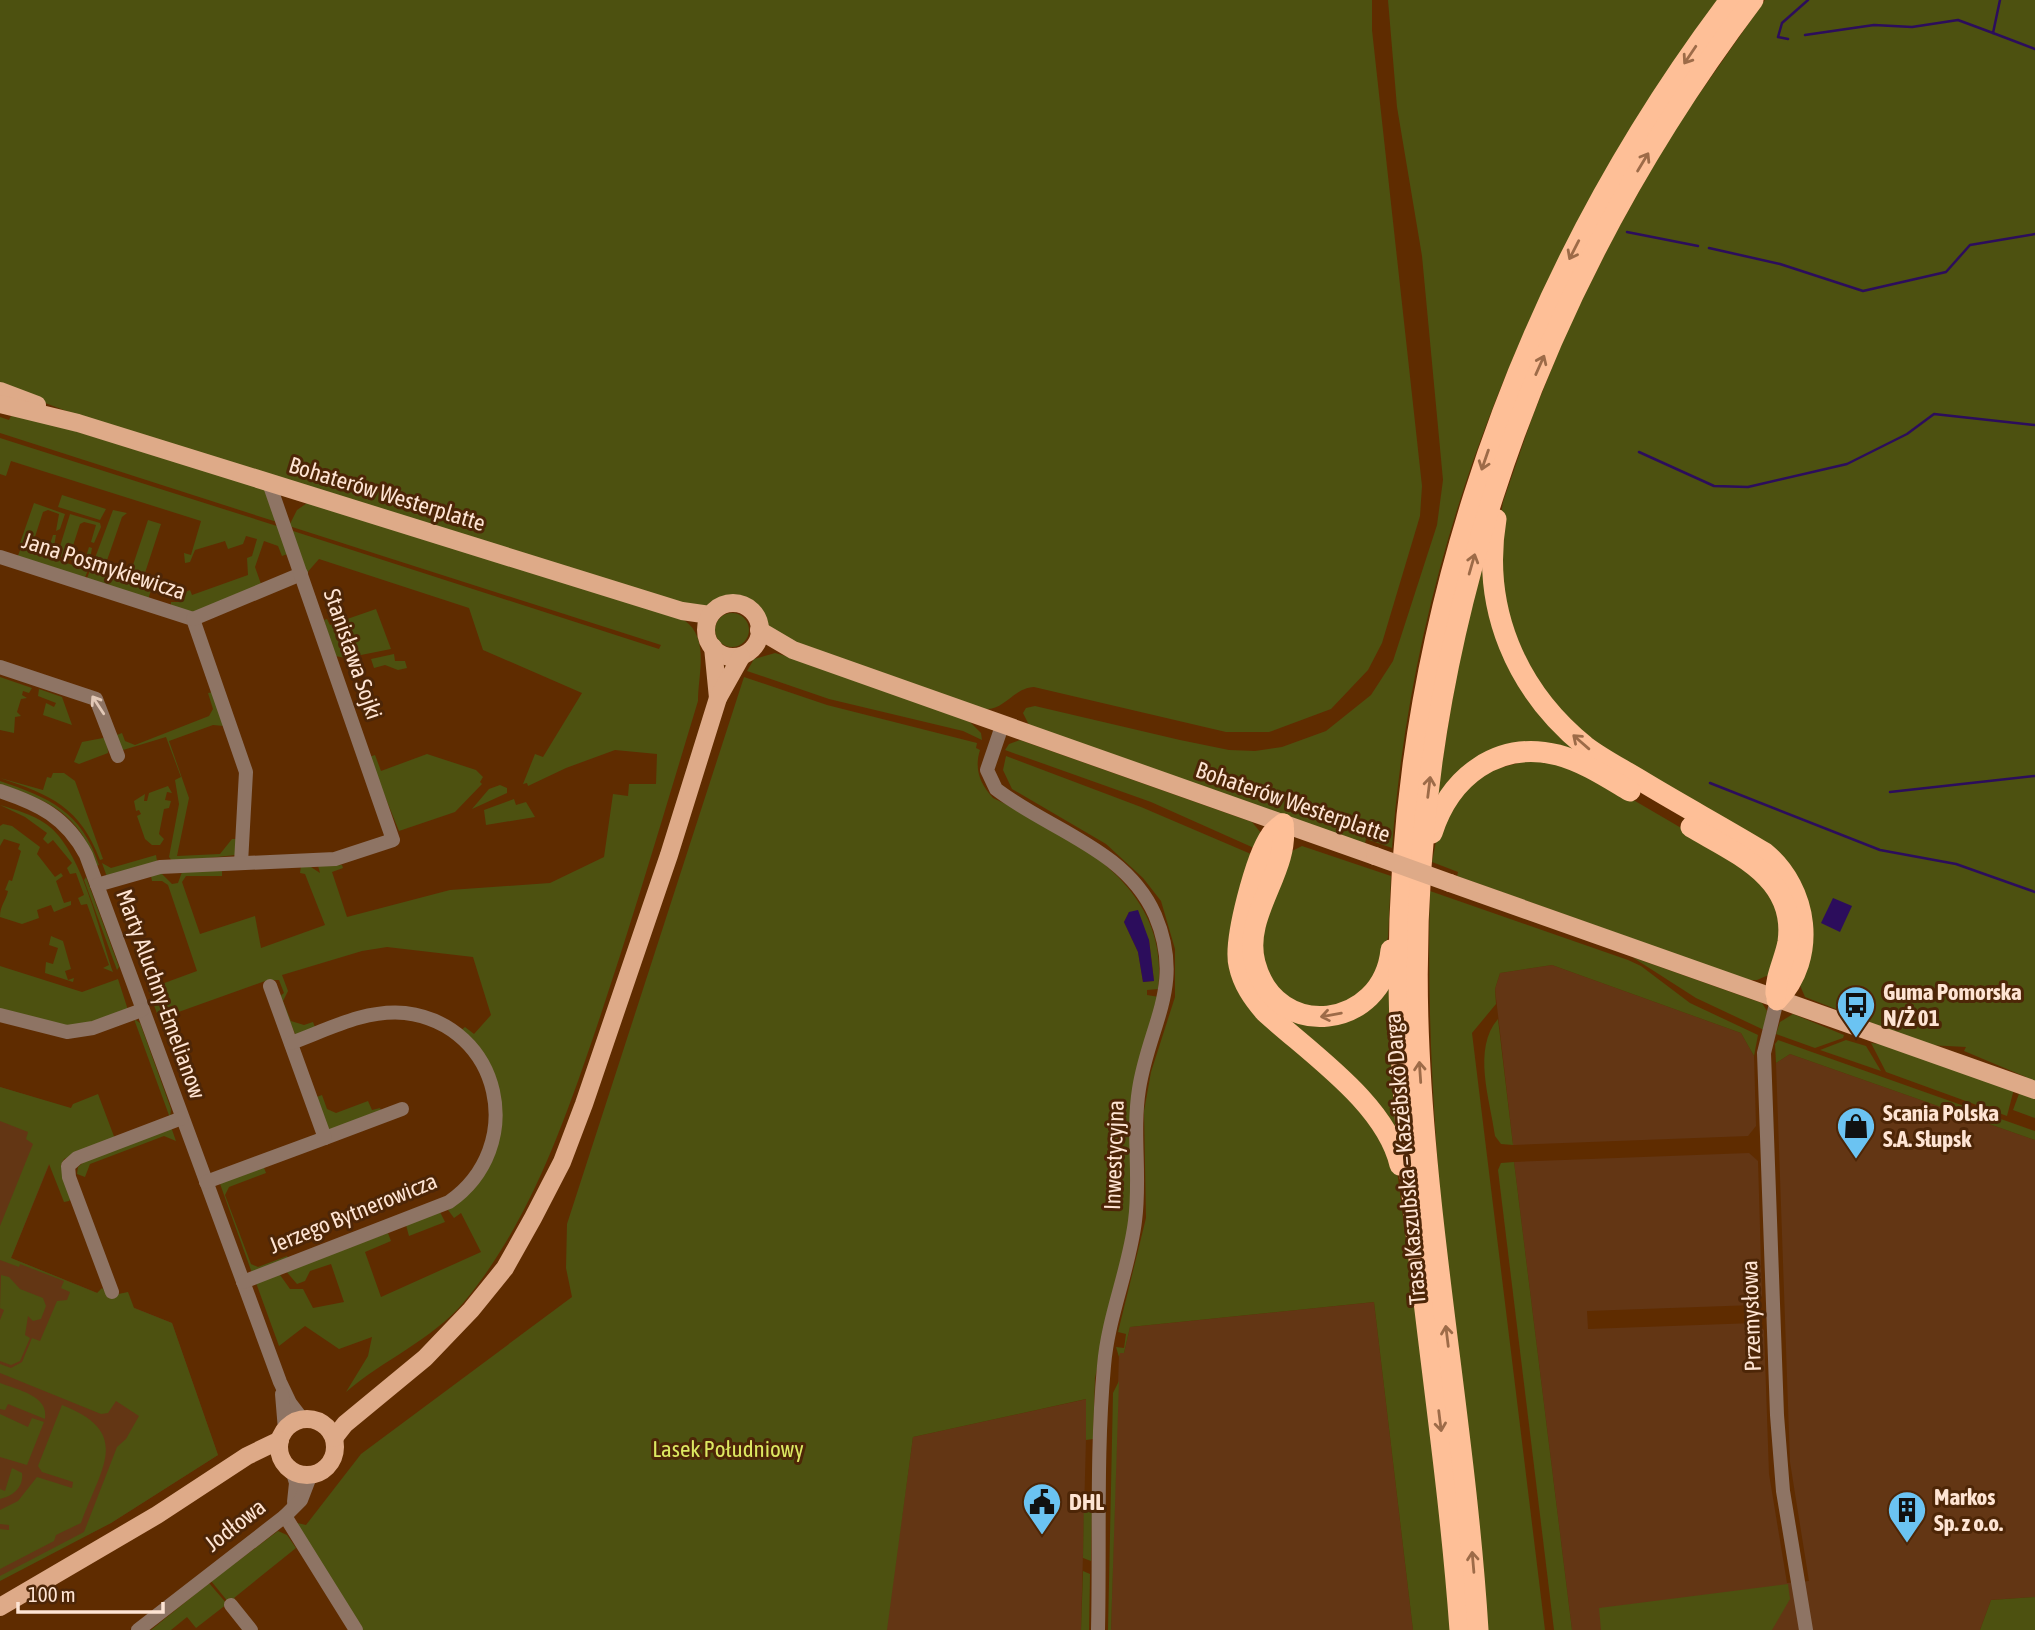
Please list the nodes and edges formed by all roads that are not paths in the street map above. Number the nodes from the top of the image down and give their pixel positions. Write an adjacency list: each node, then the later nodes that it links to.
1 (1730, 0): 23 (highway, Trasa Kaszubska – Kaszëbskô Darga, one-way to 23)
2 (1753, 0): 6 (highway, Trasa Kaszubska – Kaszëbskô Darga, one-way to 2)
3 (0, 391): 5 (main road, Bohaterów Westerplatte)
4 (0, 404): 5 (main road, Bohaterów Westerplatte)
5 (78, 423): 7 (main road, Bohaterów Westerplatte)
6 (1515, 428): 24 (highway, Trasa Kaszubska – Kaszëbskô Darga, one-way to 6); 26 (highway, one-way to 6)
7 (269, 483): 9 (street, Stanisława Sojki); 11 (main road, Bohaterów Westerplatte)
8 (0, 557): 10 (street, Jana Posmykiewicza)
9 (301, 575): 10 (street, Jana Posmykiewicza); 20 (street, Stanisława Sojki)
10 (193, 619): 21 (street, Jana Posmykiewicza)
11 (708, 621): 12 (main road); 13 (main road)
12 (751, 644): 13 (main road); 15 (main road); 16 (main road, Bohaterów Westerplatte)
13 (712, 648): 15 (main road)
14 (0, 667): 17 (street, one-way to 14)
15 (718, 698): 40 (main road)
16 (1002, 726): 19 (main road, Bohaterów Westerplatte); 51 (street, Inwestycyjna)
17 (118, 756)
18 (0, 791): 22 (street, Marty Aluchny-Emelianow)
19 (1283, 824): 23 (highway, one-way to 19); 26 (main road, Bohaterów Westerplatte, bridge); 35 (highway)
20 (393, 840): 21 (street, Marty Aluchny-Emelianow)
21 (241, 863): 22 (street, Marty Aluchny-Emelianow)
22 (97, 885): 27 (street, Marty Aluchny-Emelianow)
23 (1401, 886): 35 (highway, Trasa Kaszubska – Kaszëbskô Darga)
24 (1418, 904): 26 (highway); 53 (highway, Trasa Kaszubska – Kaszëbskô Darga, one-way to 24)
25 (270, 986): 29 (street)
26 (1777, 1000): 30 (main road, Bohaterów Westerplatte); 54 (street, Przemysłowa)
27 (142, 1010): 28 (street); 32 (street, Marty Aluchny-Emelianow)
28 (0, 1015)
29 (291, 1043): 33 (street); 36 (street, Jerzego Bytnerowicza)
30 (2035, 1090)
31 (402, 1109): 33 (street)
32 (182, 1118): 34 (street, Marty Aluchny-Emelianow); 37 (street, Marty Aluchny-Emelianow)
33 (325, 1138): 34 (street)
34 (206, 1182): 36 (street, Marty Aluchny-Emelianow)
35 (1420, 1256): 52 (highway, Trasa Kaszubska – Kaszëbskô Darga, one-way to 52)
36 (243, 1282): 38 (street, Marty Aluchny-Emelianow)
37 (112, 1292)
38 (280, 1382): 39 (street, Marty Aluchny-Emelianow); 41 (street, Marty Aluchny-Emelianow)
39 (303, 1420): 40 (main road); 41 (main road)
40 (329, 1432): 44 (main road)
41 (282, 1435): 42 (main road); 43 (main road)
42 (287, 1465): 43 (main road); 44 (main road); 45 (street)
43 (225, 1472): 47 (main road)
44 (311, 1475): 45 (street)
45 (289, 1512): 48 (street, Jodłowa); 50 (street)
46 (231, 1605): 49 (street)
47 (0, 1607)
48 (138, 1630)
49 (251, 1630)
50 (356, 1630)
51 (1098, 1630)
52 (1460, 1630)
53 (1478, 1630)
54 (1806, 1630)

